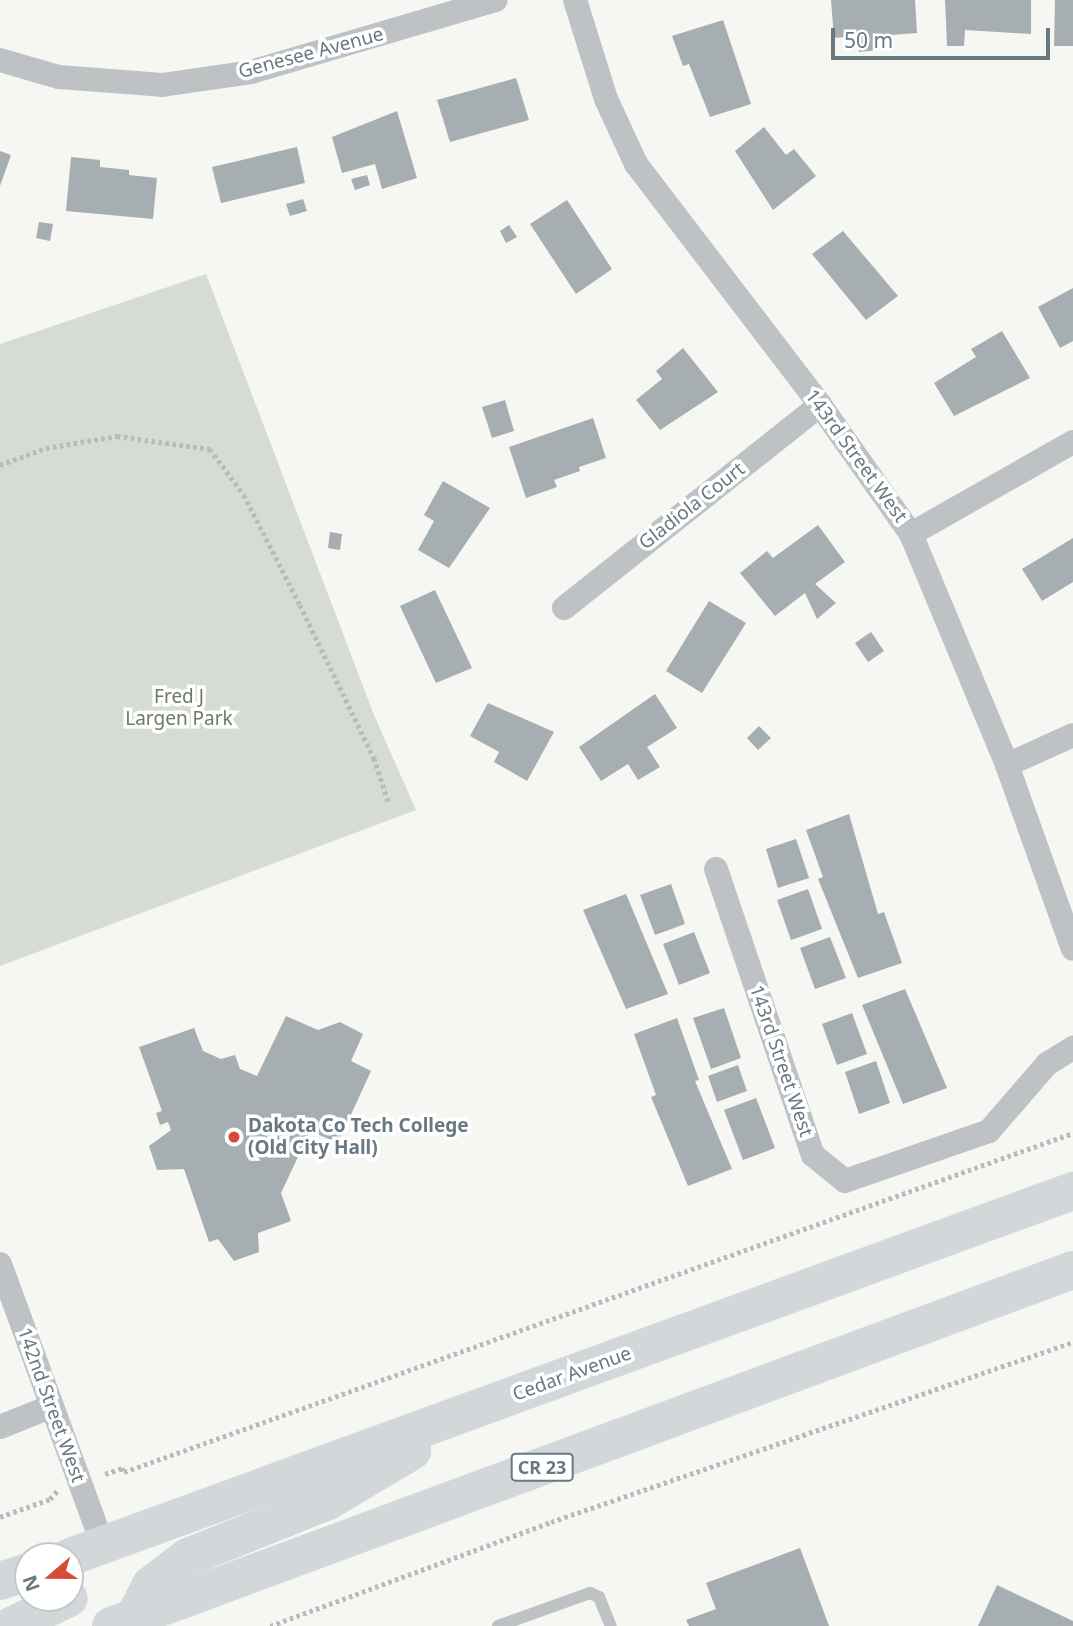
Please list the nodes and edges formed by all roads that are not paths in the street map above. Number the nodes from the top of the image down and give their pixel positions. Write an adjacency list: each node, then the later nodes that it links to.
1 (496, 0): 3 (street, Genesee Avenue)
2 (575, 0): 4 (street, 143rd Street West)
3 (0, 60)
4 (820, 405): 6 (street, 143rd Street West); 7 (street, Gladiola Court)
5 (1073, 442): 6 (street)
6 (911, 534): 9 (street, 143rd Street West)
7 (564, 608)
8 (1073, 735): 9 (street)
9 (1007, 765): 11 (street, 143rd Street West)
10 (716, 869): 12 (street, 143rd Street West)
11 (1073, 949)
12 (1073, 1048)
13 (1073, 1191): 16 (highway, Cedar Avenue)
14 (0, 1264): 17 (street, 142nd Street West)
15 (1073, 1270): 22 (highway, CR 23)
16 (492, 1403): 19 (highway, Cedar Avenue); 22 (highway)
17 (52, 1406): 18 (street); 19 (street, 142nd Street West)
18 (0, 1427)
19 (86, 1551): 20 (highway)
20 (84, 1588)
21 (40, 1612): 23 (highway)
22 (127, 1623)
23 (11, 1626)
24 (498, 1626): 25 (lane)
25 (611, 1626)

